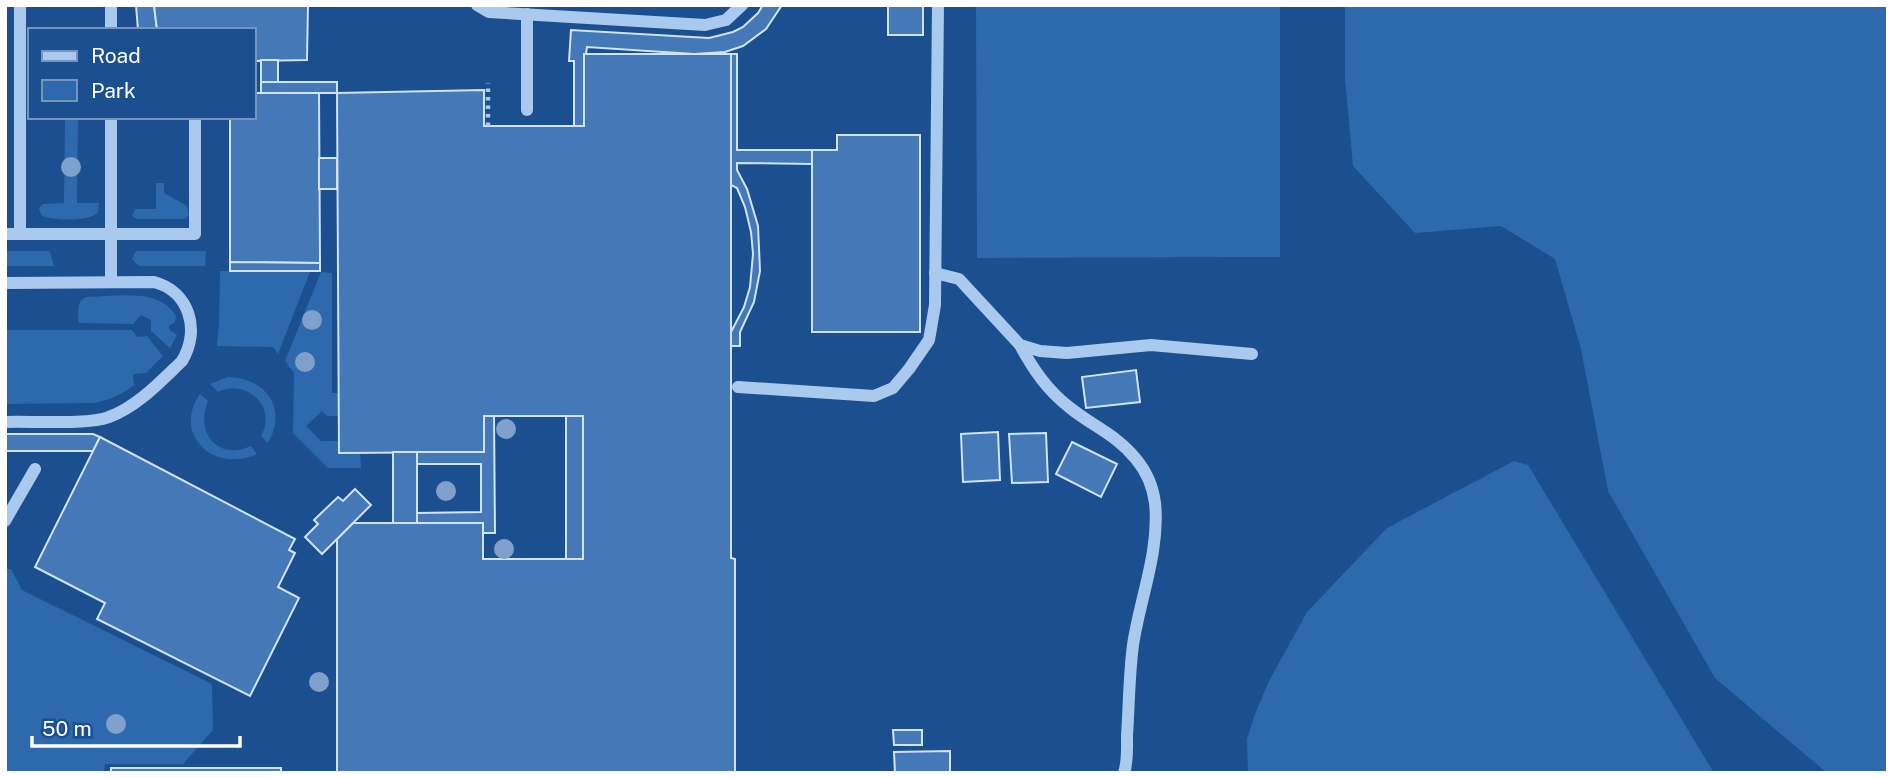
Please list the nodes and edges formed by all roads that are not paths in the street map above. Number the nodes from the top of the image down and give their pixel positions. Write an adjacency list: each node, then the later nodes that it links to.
1 (20, 5): 12 (street)
2 (111, 5): 7 (street)
3 (477, 5): 6 (street)
4 (741, 5): 6 (street)
5 (937, 5): 14 (street)
6 (527, 14): 8 (street)
7 (111, 28)
8 (527, 110)
9 (111, 119): 13 (street)
10 (195, 119): 13 (street)
11 (5, 234): 12 (street)
12 (20, 234): 13 (street)
13 (111, 234): 15 (street)
14 (935, 273): 17 (street); 19 (street)
15 (111, 282): 16 (street); 20 (street)
16 (5, 283)
17 (1020, 345): 18 (street); 23 (street)
18 (1252, 354)
19 (738, 387)
20 (5, 422)
21 (35, 469): 22 (street)
22 (5, 521)
23 (1124, 773)

